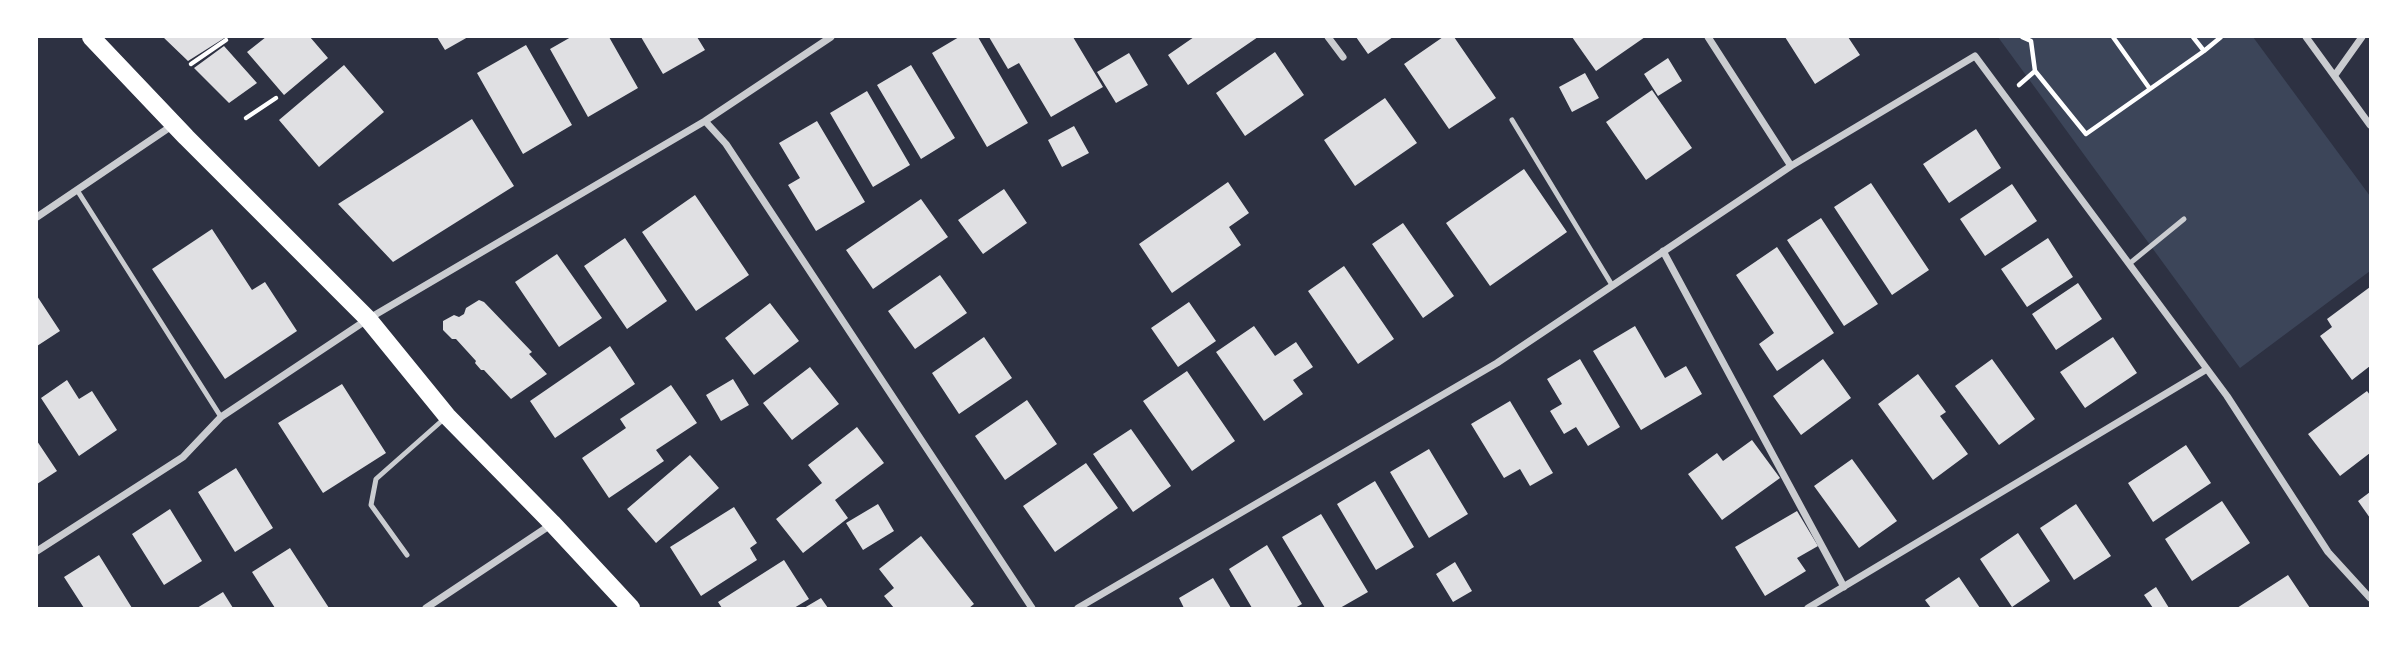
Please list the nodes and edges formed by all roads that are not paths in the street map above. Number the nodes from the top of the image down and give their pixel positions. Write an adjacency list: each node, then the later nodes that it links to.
1 (91, 37): 11 (main road)
2 (831, 37): 10 (street)
3 (1328, 37): 7 (street)
4 (1707, 37): 13 (street)
5 (2306, 37): 8 (street)
6 (2362, 37): 8 (street)
7 (1343, 57)
8 (2335, 75): 12 (street)
9 (1512, 120): 19 (lane)
10 (705, 121): 20 (street); 31 (street)
11 (174, 124): 14 (street); 20 (main road)
12 (2370, 125)
13 (1791, 166): 17 (street); 18 (street)
14 (77, 190): 15 (street); 23 (lane)
15 (37, 217)
16 (2184, 219): 18 (lane)
17 (1663, 251): 19 (street); 27 (street)
18 (2129, 264): 21 (street)
19 (1612, 285): 32 (street)
20 (368, 319): 22 (main road); 23 (street)
21 (2207, 369): 27 (street); 28 (street)
22 (447, 416): 24 (main road); 26 (lane)
23 (221, 417): 25 (street)
24 (552, 523): 29 (street); 30 (main road)
25 (37, 551)
26 (407, 555)
27 (1844, 587): 33 (street)
28 (2370, 598)
29 (426, 608)
30 (631, 608)
31 (1032, 608)
32 (1078, 608)
33 (1808, 608)

